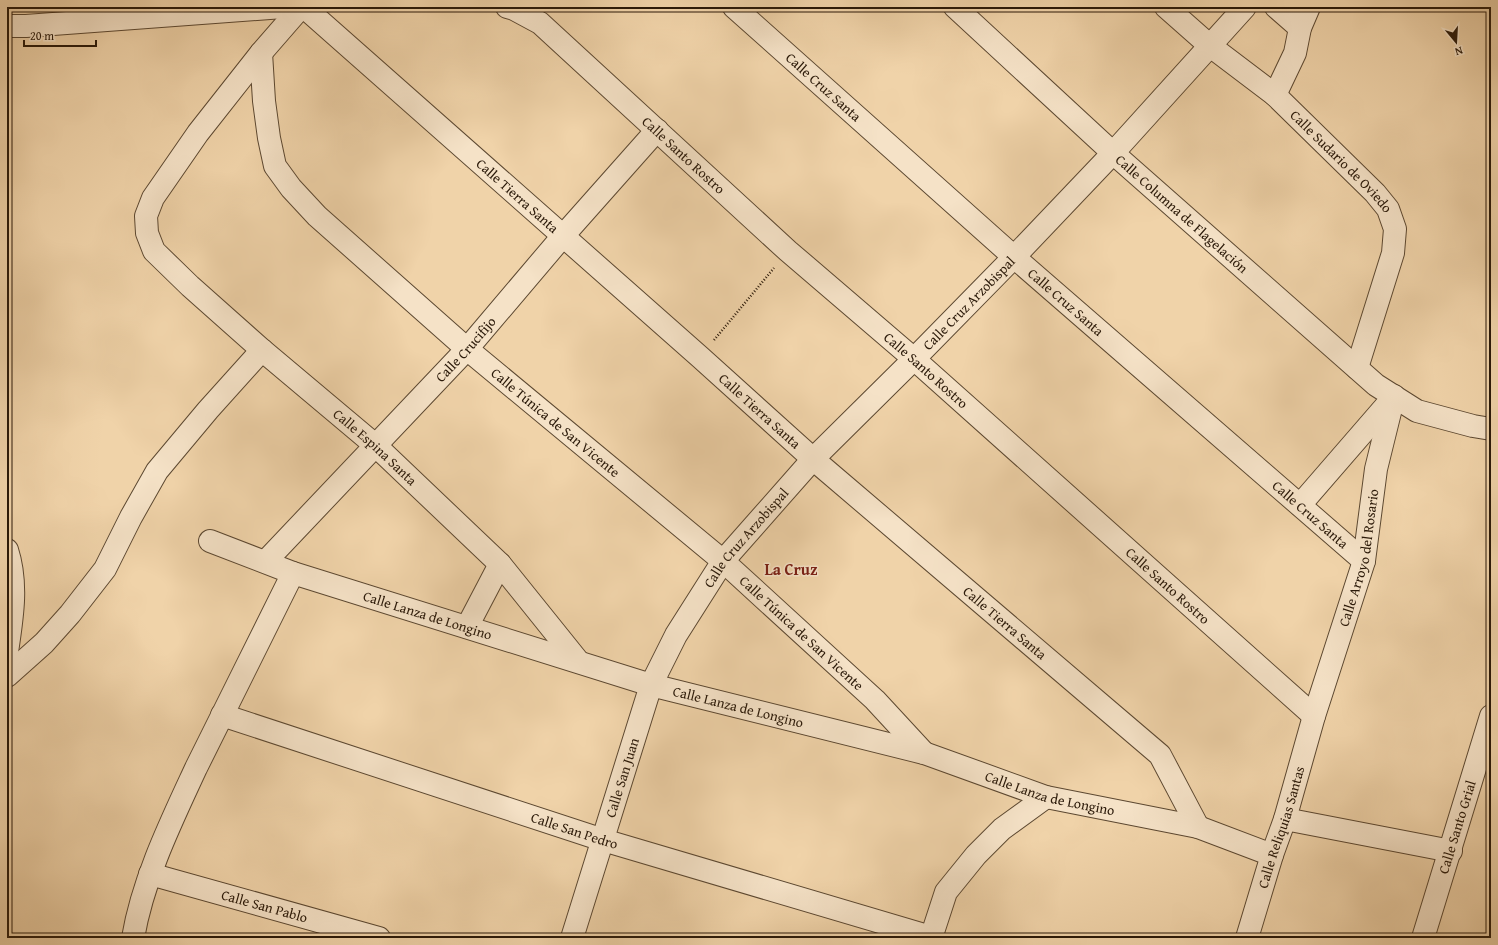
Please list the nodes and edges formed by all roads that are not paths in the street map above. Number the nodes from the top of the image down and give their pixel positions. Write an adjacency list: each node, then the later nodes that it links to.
1 (283, 7): 10 (street)
2 (302, 7): 14 (street); 18 (street, Calle Tierra Santa)
3 (507, 7): 16 (street, Calle Santo Rostro)
4 (734, 7): 19 (street, Calle Cruz Santa)
5 (954, 7): 17 (street, Calle Columna de Flagelación)
6 (1166, 7): 13 (street, Calle Sudario de Oviedo)
7 (1245, 7): 13 (street, Calle Cruz Arzobispal)
8 (1276, 7): 12 (street)
9 (1309, 7): 12 (street)
10 (64, 15): 11 (street)
11 (7, 26)
12 (1300, 28): 15 (street)
13 (1209, 45): 15 (street, Calle Sudario de Oviedo); 17 (street, Calle Cruz Arzobispal)
14 (261, 53): 20 (street, Calle Túnica de San Vicente); 21 (street, Calle Espina Santa)
15 (1275, 95): 23 (street, Calle Sudario de Oviedo)
16 (657, 130): 18 (street, Calle Crucifijo); 22 (street, Calle Santo Rostro)
17 (1113, 153): 19 (street, Calle Cruz Arzobispal); 23 (street, Calle Columna de Flagelación)
18 (562, 237): 20 (street, Calle Crucifijo); 27 (street, Calle Tierra Santa)
19 (1014, 257): 22 (street, Calle Cruz Arzobispal); 28 (street, Calle Cruz Santa)
20 (467, 349): 26 (street, Calle Crucifijo); 32 (street, Calle Túnica de San Vicente)
21 (262, 350): 26 (street, Calle Espina Santa); 40 (street)
22 (914, 359): 27 (street, Calle Cruz Arzobispal); 43 (street, Calle Santo Rostro)
23 (1357, 368): 24 (street, Calle Columna de Flagelación)
24 (1394, 396): 25 (street, Calle Columna de Flagelación); 28 (street); 33 (street, Calle Arroyo del Rosario)
25 (1491, 429)
26 (375, 445): 31 (street, Calle Crucifijo); 34 (street, Calle Espina Santa)
27 (813, 459): 32 (street, Calle Cruz Arzobispal); 48 (street, Calle Tierra Santa)
28 (1300, 505): 33 (street, Calle Cruz Santa)
29 (210, 541): 31 (street, Calle Lanza de Longino)
30 (7, 550): 36 (street)
31 (266, 561): 35 (street, Calle Lanza de Longino)
32 (723, 561): 41 (street, Calle Cruz Arzobispal); 45 (street, Calle Túnica de San Vicente)
33 (1364, 561): 43 (street, Calle Arroyo del Rosario)
34 (500, 564): 37 (street); 39 (street, Calle Espina Santa)
35 (294, 573): 37 (street, Calle Lanza de Longino); 42 (street)
36 (9, 624): 38 (street)
37 (467, 627): 39 (street, Calle Lanza de Longino)
38 (7, 652)
39 (578, 662): 41 (street, Calle Lanza de Longino)
40 (7, 676)
41 (651, 685): 45 (street, Calle Lanza de Longino); 49 (street, Calle San Juan)
42 (222, 715): 49 (street, Calle San Pedro); 52 (street)
43 (1314, 716): 47 (street, Calle Reliquias Santas)
44 (1491, 716): 50 (street, Calle Santo Grial)
45 (924, 753): 46 (street, Calle Lanza de Longino)
46 (1046, 797): 48 (street, Calle Lanza de Longino); 53 (street)
47 (1285, 819): 50 (street); 51 (street, Calle Reliquias Santas)
48 (1198, 827): 51 (street, Calle Lanza de Longino)
49 (603, 840): 53 (street, Calle San Pedro); 56 (street, Calle San Juan)
50 (1451, 850): 58 (street, Calle Santo Grial)
51 (1272, 854): 57 (street, Calle Reliquias Santas)
52 (150, 874): 54 (street); 55 (street, Calle San Pablo)
53 (931, 937)
54 (133, 938)
55 (379, 938)
56 (572, 938)
57 (1247, 938)
58 (1423, 938)

